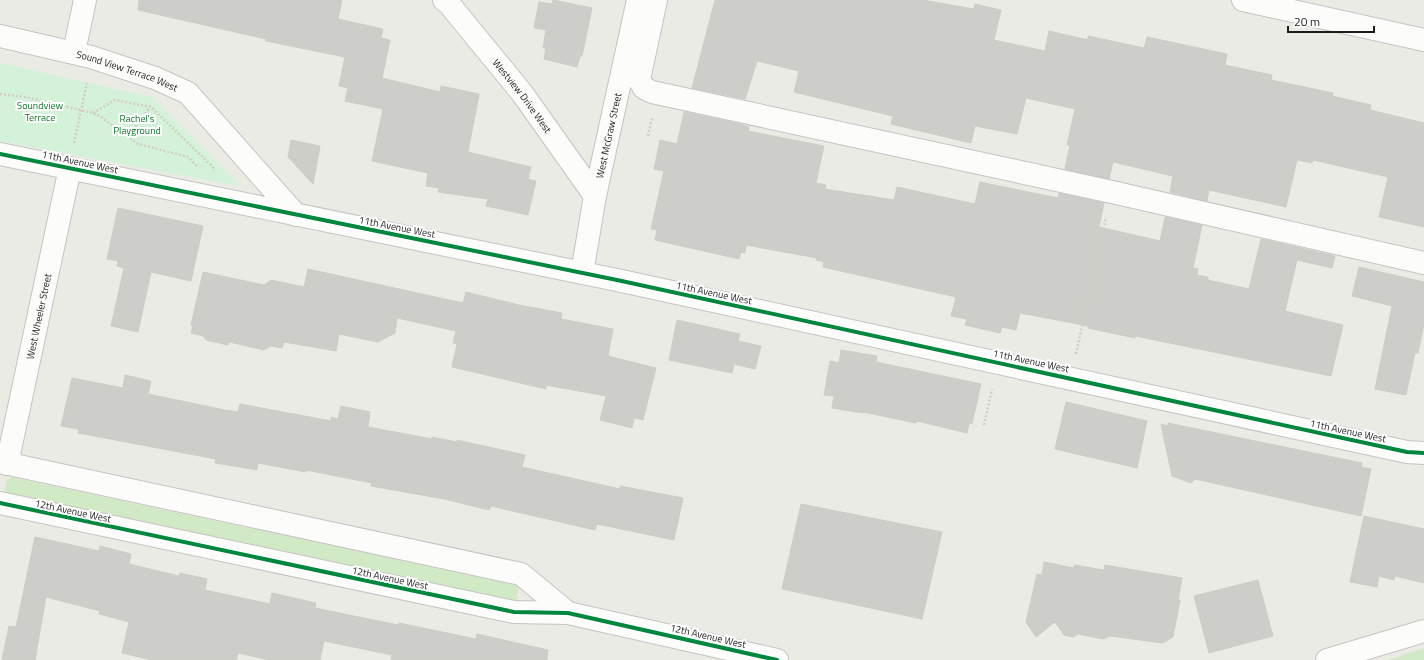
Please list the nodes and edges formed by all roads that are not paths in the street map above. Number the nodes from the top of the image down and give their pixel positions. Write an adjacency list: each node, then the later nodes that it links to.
1 (85, 0): 8 (street)
2 (444, 0): 11 (street, Westview Drive West)
3 (638, 0): 11 (street, West McGraw Street)
4 (656, 0): 13 (street)
5 (1243, 0): 7 (street)
6 (0, 36): 8 (street, Sound View Terrace West)
7 (1424, 40)
8 (74, 52): 12 (street, Sound View Terrace West)
9 (0, 154): 10 (street, 11th Avenue West)
10 (71, 158): 12 (street, 11th Avenue West); 16 (street, West Wheeler Street)
11 (596, 196): 14 (street, West McGraw Street)
12 (296, 216): 14 (street, 11th Avenue West)
13 (1424, 264)
14 (582, 273): 15 (street, 11th Avenue West)
15 (1424, 453)
16 (3, 463): 18 (street, 12th Avenue West)
17 (0, 503): 18 (street, 12th Avenue West)
18 (568, 613): 20 (street, 12th Avenue West)
19 (1424, 631): 21 (street)
20 (777, 660)
21 (1327, 660)

